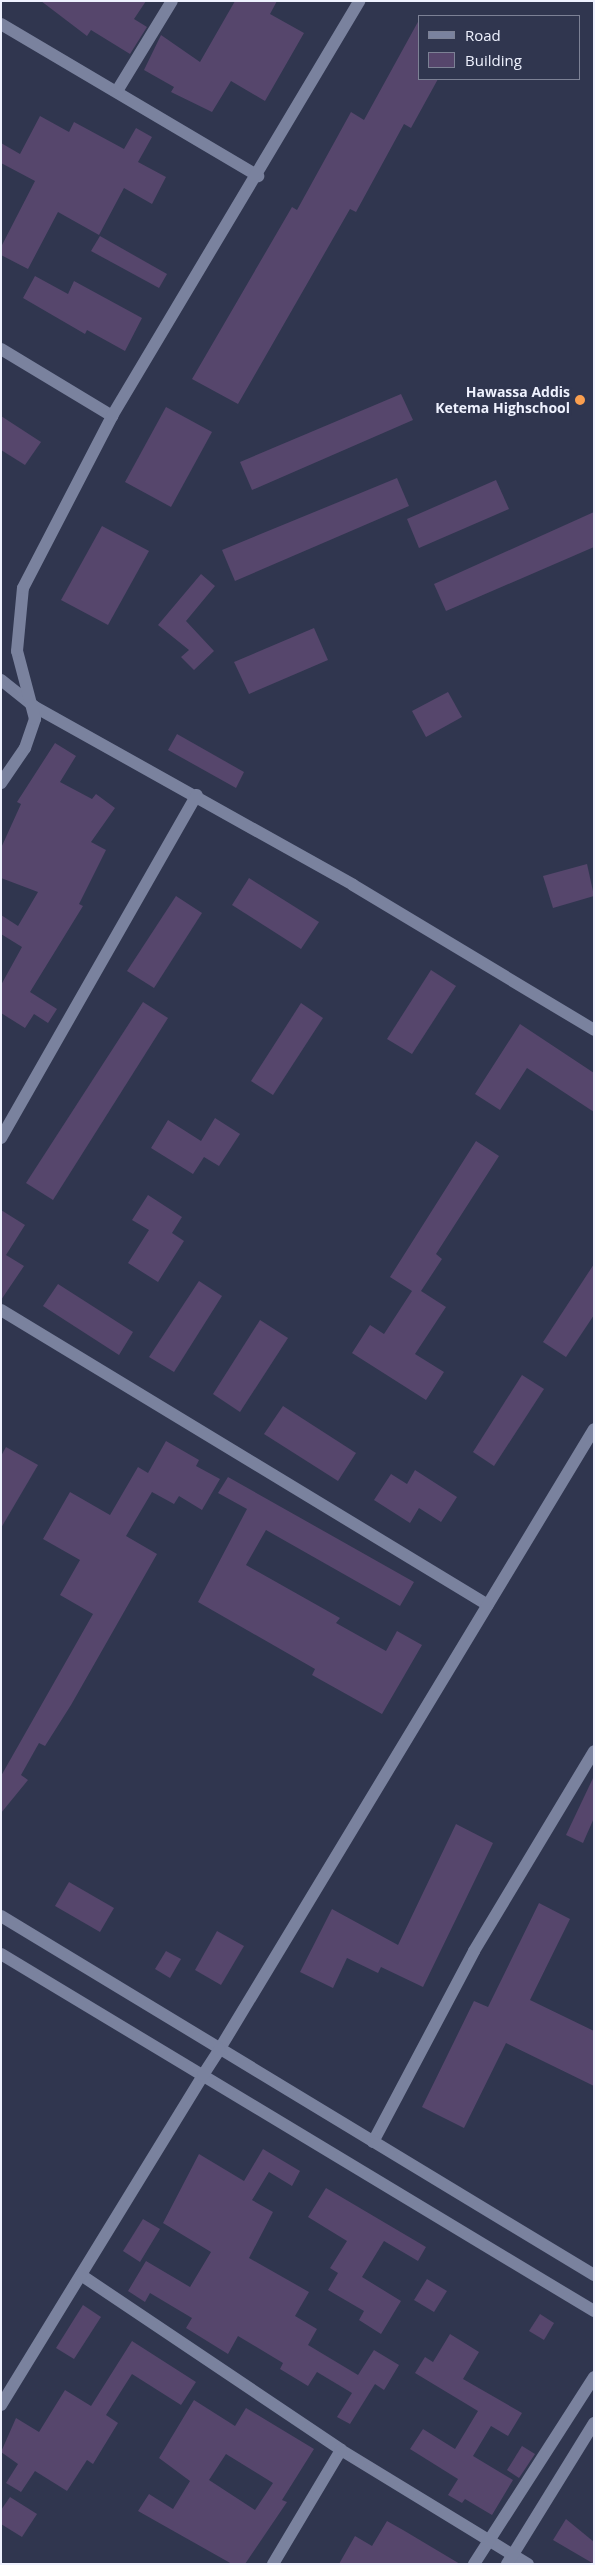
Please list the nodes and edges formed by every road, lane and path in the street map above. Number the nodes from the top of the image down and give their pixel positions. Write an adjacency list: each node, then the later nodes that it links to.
1 (172, 1): 4 (street)
2 (359, 1): 5 (street)
3 (1, 24): 4 (street)
4 (117, 91): 5 (street)
5 (258, 176): 7 (street)
6 (1, 350): 7 (street)
7 (112, 416): 9 (street)
8 (1, 680): 9 (street)
9 (35, 707): 10 (street); 11 (street)
10 (1, 783)
11 (197, 795): 12 (street); 13 (street)
12 (594, 1030)
13 (1, 1138)
14 (1, 1310): 16 (street)
15 (594, 1429): 16 (street)
16 (488, 1605): 20 (street)
17 (594, 1751): 22 (street)
18 (3, 1921): 20 (street)
19 (1, 1954): 21 (street)
20 (219, 2050): 21 (street); 22 (street)
21 (203, 2075): 23 (street); 25 (street)
22 (373, 2142): 24 (street)
23 (81, 2275): 27 (street); 29 (street)
24 (594, 2275)
25 (594, 2311)
26 (594, 2376): 30 (street)
27 (1, 2405)
28 (594, 2423): 31 (street)
29 (341, 2450): 30 (street); 32 (street)
30 (488, 2541): 31 (street); 33 (street)
31 (510, 2559): 34 (street)
32 (273, 2564)
33 (474, 2564)
34 (528, 2564)

